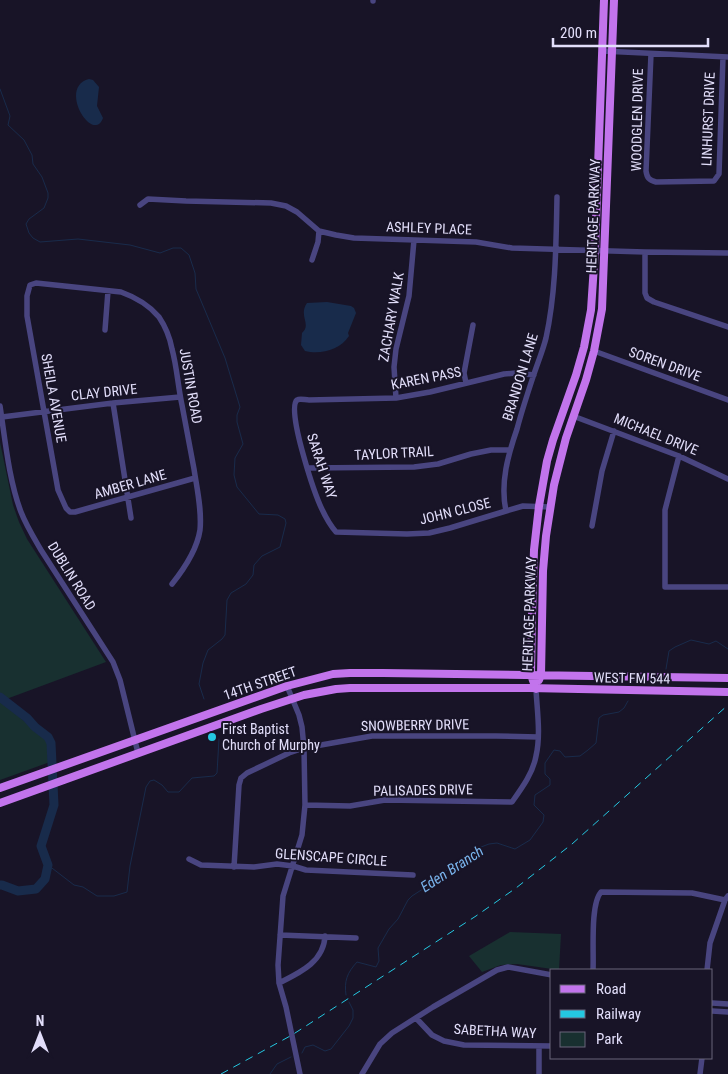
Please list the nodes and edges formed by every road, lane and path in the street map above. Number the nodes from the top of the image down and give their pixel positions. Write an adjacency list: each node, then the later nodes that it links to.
1 (604, 0): 3 (main road, HERITAGE PARKWAY)
2 (614, 0): 4 (main road, HERITAGE PARKWAY)
3 (602, 52): 4 (street); 13 (main road, HERITAGE PARKWAY)
4 (612, 52): 5 (street); 14 (main road, HERITAGE PARKWAY)
5 (651, 54): 6 (street); 7 (street, WOODGLEN DRIVE)
6 (726, 57): 7 (street, LINHURST DRIVE)
7 (714, 181)
8 (557, 197): 12 (street, BRANDON LANE)
9 (140, 205): 10 (street, ASHLEY PLACE)
10 (319, 231): 11 (street, ASHLEY PLACE); 17 (street)
11 (414, 240): 12 (street, ASHLEY PLACE); 27 (street, ZACHARY WALK)
12 (556, 249): 13 (street, ASHLEY PLACE); 24 (street, BRANDON LANE)
13 (595, 250): 14 (street, ASHLEY PLACE); 42 (main road, HERITAGE PARKWAY)
14 (604, 250): 15 (street, ASHLEY PLACE); 23 (main road, HERITAGE PARKWAY)
15 (645, 252): 16 (street, ASHLEY PLACE); 21 (street)
16 (728, 253)
17 (312, 260)
18 (30, 285): 19 (street, JUSTIN ROAD); 32 (street, SHEILA AVENUE)
19 (108, 291): 22 (street); 26 (street, JUSTIN ROAD)
20 (474, 325): 25 (street)
21 (728, 327)
22 (105, 330)
23 (594, 351): 28 (street, SOREN DRIVE); 33 (main road, HERITAGE PARKWAY)
24 (534, 375): 25 (street, KAREN PASS); 36 (street, BRANDON LANE)
25 (466, 383): 27 (street, KAREN PASS)
26 (180, 397): 29 (street, CLAY DRIVE); 39 (street, JUSTIN ROAD)
27 (396, 398): 30 (street, KAREN PASS)
28 (728, 400)
29 (112, 403): 32 (street, CLAY DRIVE); 41 (street)
30 (294, 405): 38 (street, SARAH WAY)
31 (0, 406): 34 (street, DUBLIN ROAD)
32 (44, 411): 34 (street, CLAY DRIVE); 45 (street, SHEILA AVENUE)
33 (573, 416): 35 (street, MICHAEL DRIVE); 43 (main road, HERITAGE PARKWAY)
34 (2, 417): 61 (street, DUBLIN ROAD)
35 (614, 431): 37 (street, MICHAEL DRIVE); 47 (street)
36 (510, 450): 38 (street, TAYLOR TRAIL); 44 (street, BRANDON LANE)
37 (679, 456): 40 (street, MICHAEL DRIVE); 52 (street)
38 (308, 468): 48 (street, SARAH WAY)
39 (195, 478): 41 (street, AMBER LANE); 51 (street, JUSTIN ROAD)
40 (728, 479)
41 (128, 497): 45 (street, AMBER LANE); 46 (street)
42 (539, 506): 43 (street, JOHN CLOSE); 44 (street, JOHN CLOSE); 49 (main road, HERITAGE PARKWAY)
43 (550, 507): 50 (main road, HERITAGE PARKWAY)
44 (506, 511): 48 (street, JOHN CLOSE)
45 (70, 512)
46 (131, 518)
47 (592, 526)
48 (336, 532)
49 (534, 571): 50 (main road); 53 (main road, HERITAGE PARKWAY)
50 (543, 571): 54 (main road, HERITAGE PARKWAY)
51 (172, 584)
52 (728, 587)
53 (531, 675): 54 (main road, 14TH STREET); 56 (main road, 14TH STREET); 57 (main road, HERITAGE PARKWAY)
54 (541, 675): 55 (main road, WEST FM 544); 57 (main road, HERITAGE PARKWAY)
55 (728, 678)
56 (287, 686): 59 (street); 61 (main road, 14TH STREET)
57 (536, 688): 58 (main road, WEST FM 544); 59 (main road, 14TH STREET); 60 (street)
58 (728, 692)
59 (292, 699): 62 (street); 63 (main road, 14TH STREET)
60 (538, 737): 62 (street, SNOWBERRY DRIVE); 66 (street, PALISADES DRIVE)
61 (135, 740): 63 (street, DUBLIN ROAD); 64 (main road, 14TH STREET)
62 (304, 748): 66 (street); 69 (street, SNOWBERRY DRIVE)
63 (138, 753): 65 (main road, 14TH STREET)
64 (0, 788)
65 (0, 803)
66 (305, 805): 68 (street)
67 (189, 859): 69 (street, GLENSCAPE CIRCLE)
68 (293, 866): 69 (street, GLENSCAPE CIRCLE); 70 (street, GLENSCAPE CIRCLE); 72 (street)
69 (234, 867)
70 (413, 875)
71 (727, 898): 75 (street); 76 (street)
72 (280, 935): 73 (street); 78 (street)
73 (325, 936): 74 (street); 78 (street)
74 (356, 938)
75 (593, 969)
76 (707, 969)
77 (550, 975): 83 (street)
78 (279, 984): 87 (street)
79 (713, 1003): 80 (street)
80 (728, 1004)
81 (713, 1011): 82 (street)
82 (728, 1012)
83 (416, 1018): 84 (street, SABETHA WAY); 88 (street)
84 (539, 1046): 85 (street, SABETHA WAY); 89 (street)
85 (550, 1046)
86 (702, 1059): 90 (street)
87 (300, 1074)
88 (362, 1074)
89 (539, 1074)
90 (700, 1074)

